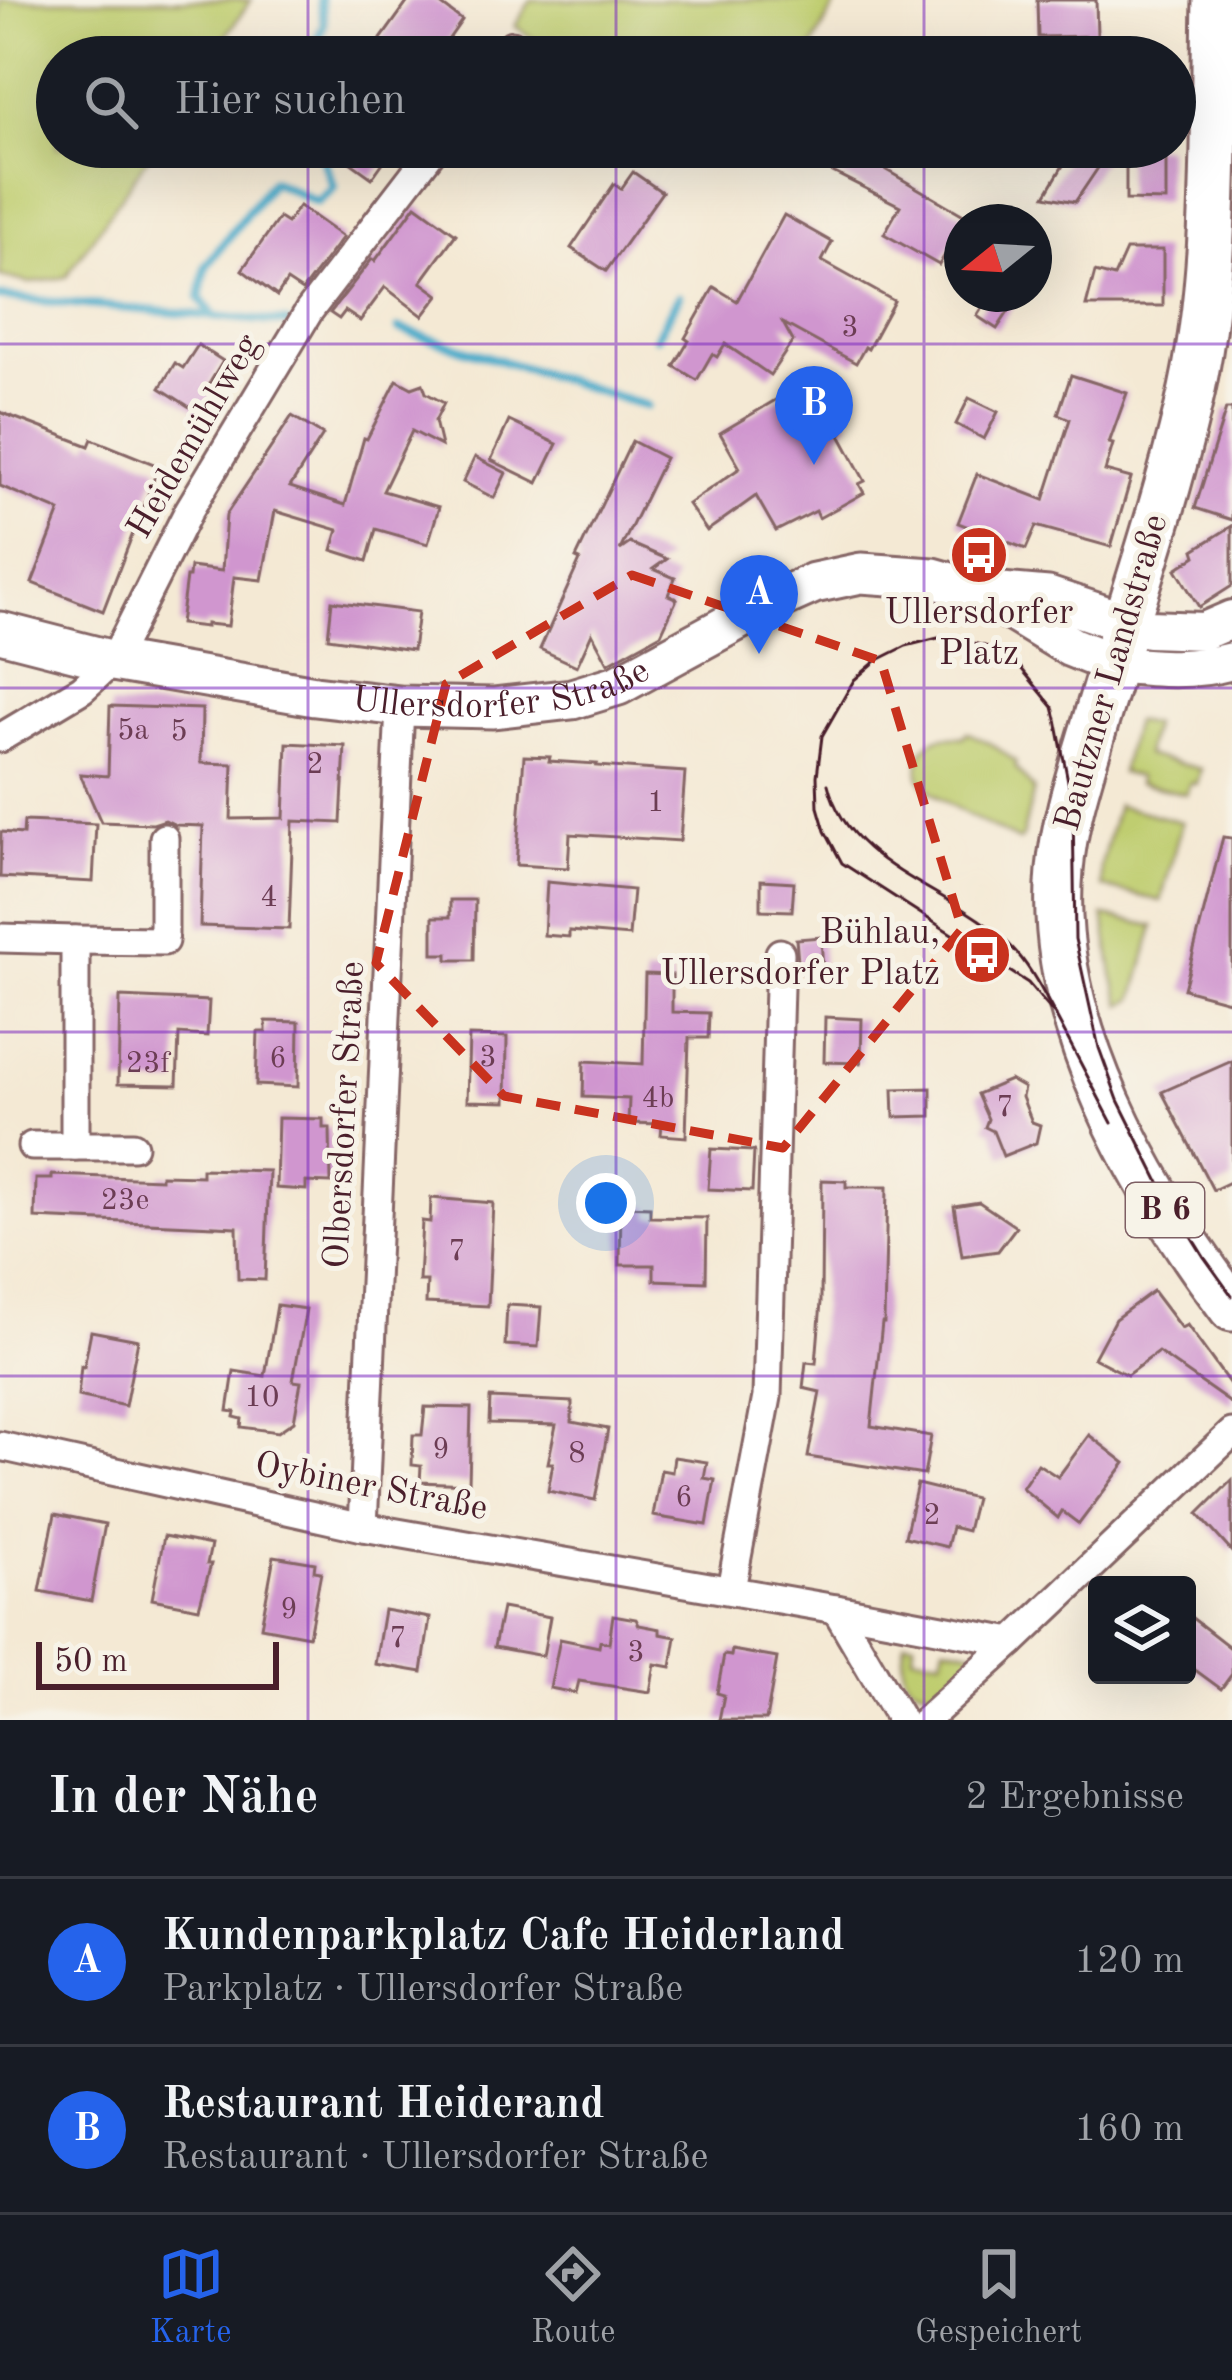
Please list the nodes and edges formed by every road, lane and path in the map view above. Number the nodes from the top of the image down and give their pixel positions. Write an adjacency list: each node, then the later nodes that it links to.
1 (1216, 0): 5 (main road, Bautzner Landstraße / B 6)
2 (419, 168): 7 (street, Heidemühlweg)
3 (1232, 619): 5 (street)
4 (0, 632): 7 (main road, Ullersdorfer Straße)
5 (1119, 644): 6 (street); 8 (main road, Ullersdorfer Straße); 17 (main road, Bautzner Landstraße / B 6)
6 (1232, 661)
7 (113, 662): 8 (main road, Ullersdorfer Straße); 9 (street, Heidemühlweg)
8 (400, 706): 20 (street, Olbersdorfer Straße)
9 (0, 738)
10 (164, 838): 12 (street)
11 (0, 938): 12 (street)
12 (75, 940): 15 (street)
13 (780, 953): 21 (street)
14 (32, 1146): 15 (street)
15 (75, 1146): 16 (street)
16 (133, 1146)
17 (1232, 1309)
18 (1232, 1433): 23 (street)
19 (0, 1446): 20 (street, Oybiner Straße)
20 (363, 1527): 21 (street, Oybiner Straße)
21 (731, 1588): 22 (street, Oybiner Straße)
22 (836, 1609): 23 (street, Oybiner Straße); 24 (street)
23 (1012, 1642): 25 (street)
24 (901, 1720)
25 (926, 1720)

